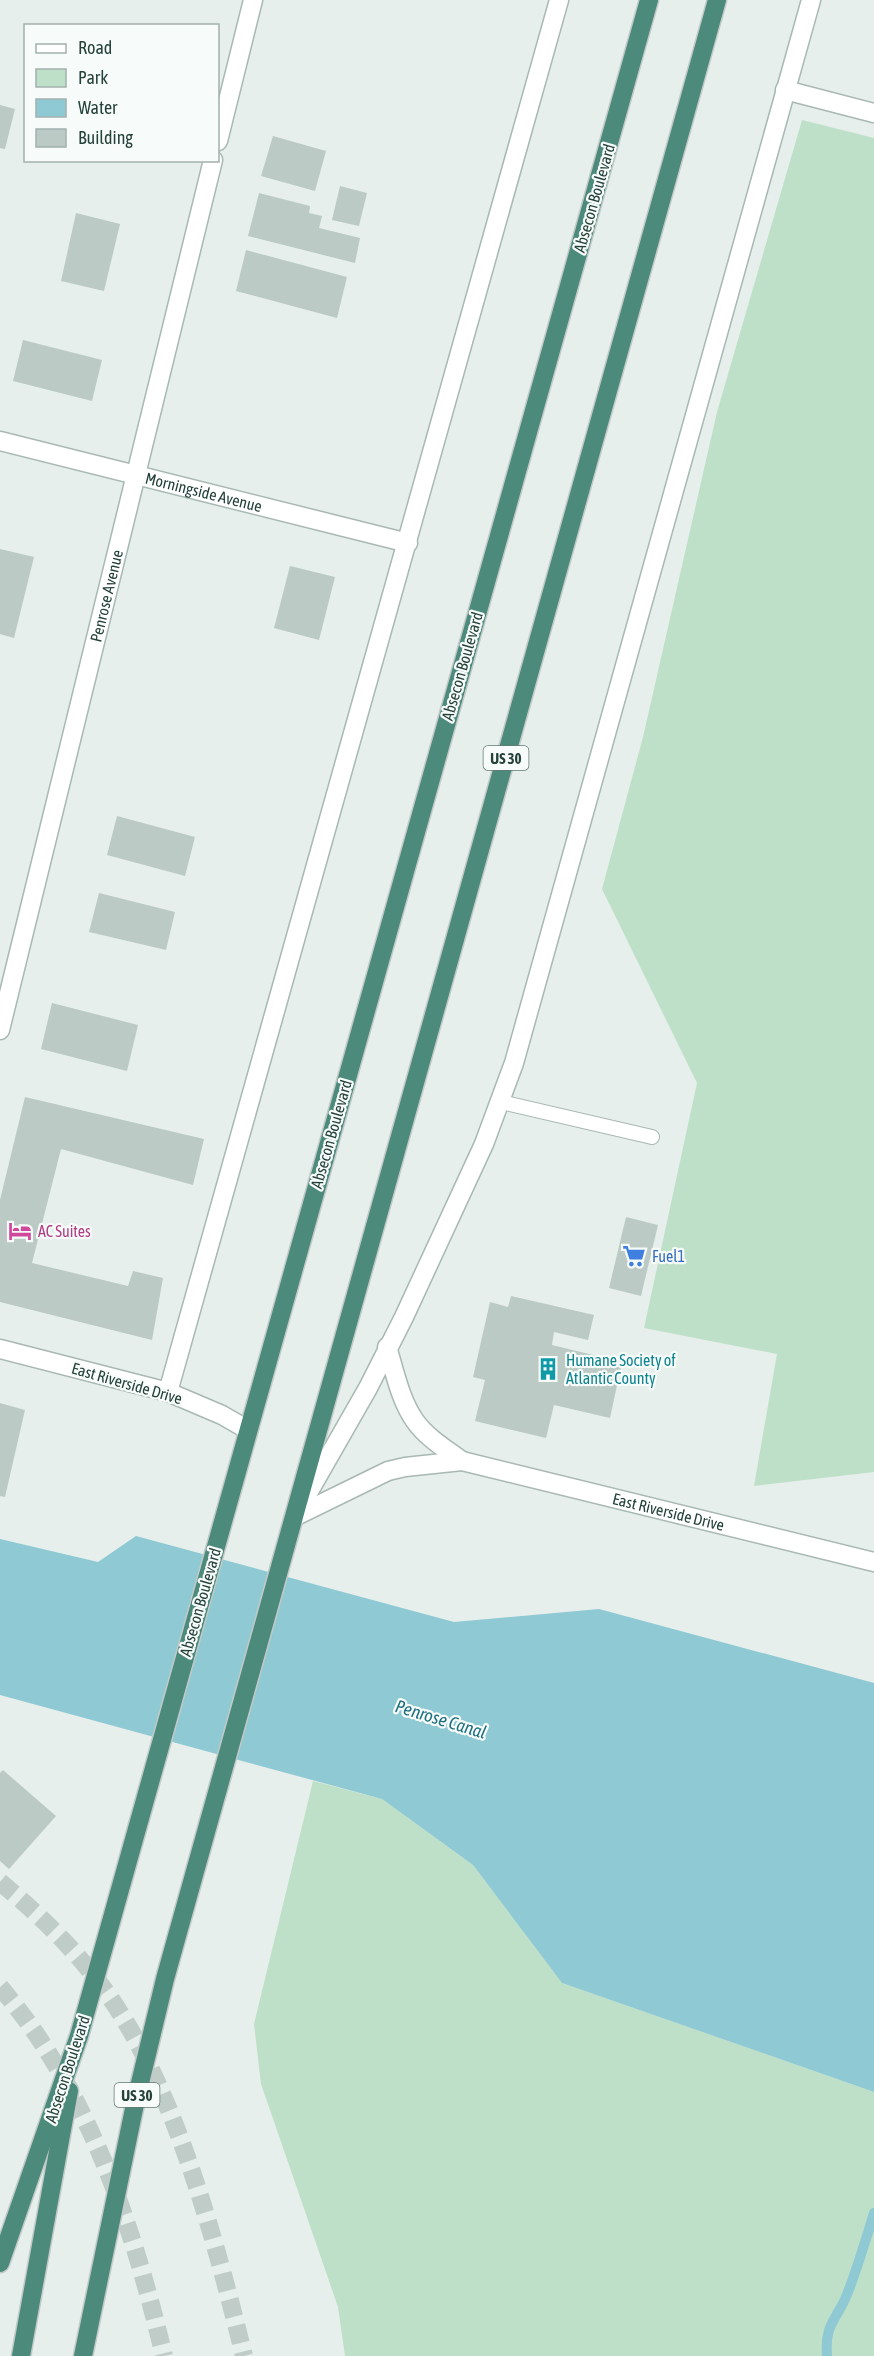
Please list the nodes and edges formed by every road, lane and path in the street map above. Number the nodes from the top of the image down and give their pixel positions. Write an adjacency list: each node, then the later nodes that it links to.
1 (253, 0): 8 (street)
2 (559, 0): 12 (street)
3 (649, 0): 19 (highway, Absecon Boulevard)
4 (717, 0): 21 (highway, US 30)
5 (811, 0): 6 (street)
6 (785, 90): 7 (street); 14 (street)
7 (874, 113)
8 (219, 137)
9 (213, 162): 11 (street, Penrose Avenue)
10 (0, 441): 11 (street, Morningside Avenue)
11 (137, 475): 12 (street, Morningside Avenue); 13 (street, Penrose Avenue)
12 (408, 543): 18 (street)
13 (0, 1030)
14 (501, 1102): 15 (lane); 16 (street)
15 (652, 1137)
16 (387, 1347): 20 (street, East Riverside Drive); 21 (street)
17 (0, 1348): 18 (street, East Riverside Drive)
18 (168, 1392): 19 (street, East Riverside Drive)
19 (248, 1430): 23 (highway, Absecon Boulevard)
20 (462, 1461): 21 (street, East Riverside Drive); 22 (street, East Riverside Drive)
21 (294, 1517): 26 (highway, US 30)
22 (874, 1562)
23 (79, 2036): 24 (highway, Absecon Boulevard); 25 (highway)
24 (0, 2263)
25 (21, 2356)
26 (83, 2356)

